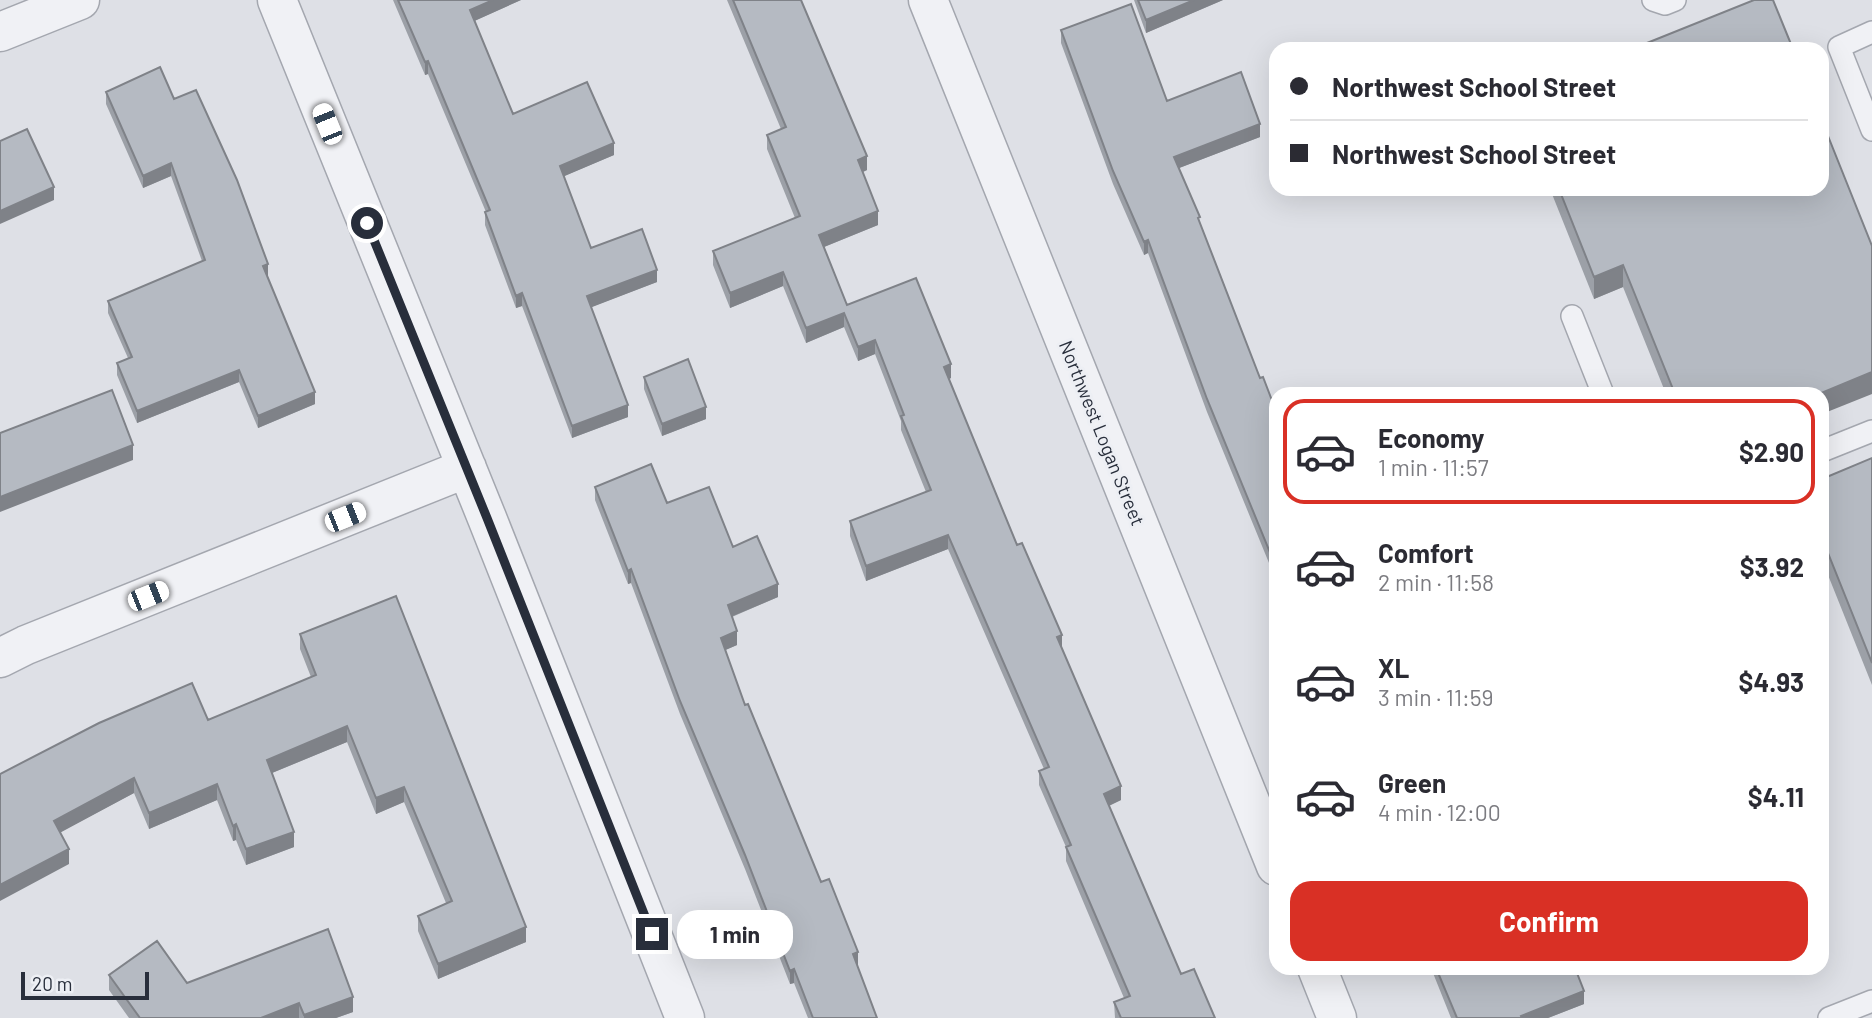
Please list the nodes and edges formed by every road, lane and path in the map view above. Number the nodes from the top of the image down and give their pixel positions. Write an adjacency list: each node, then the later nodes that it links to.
1 (80, 0): 6 (street)
2 (277, 0): 13 (street)
3 (928, 0): 15 (street, Northwest Logan Street)
4 (1653, 0): 5 (lane)
5 (1675, 0)
6 (0, 32)
7 (1872, 32): 8 (lane)
8 (1872, 130)
9 (1572, 316): 10 (lane)
10 (1600, 387)
11 (1872, 431): 12 (lane)
12 (1829, 448)
13 (467, 468): 14 (street); 18 (street)
14 (0, 658)
15 (1269, 849)
16 (1320, 975): 19 (street)
17 (1872, 1001): 20 (lane)
18 (676, 1015)
19 (1337, 1018)
20 (1829, 1018)

